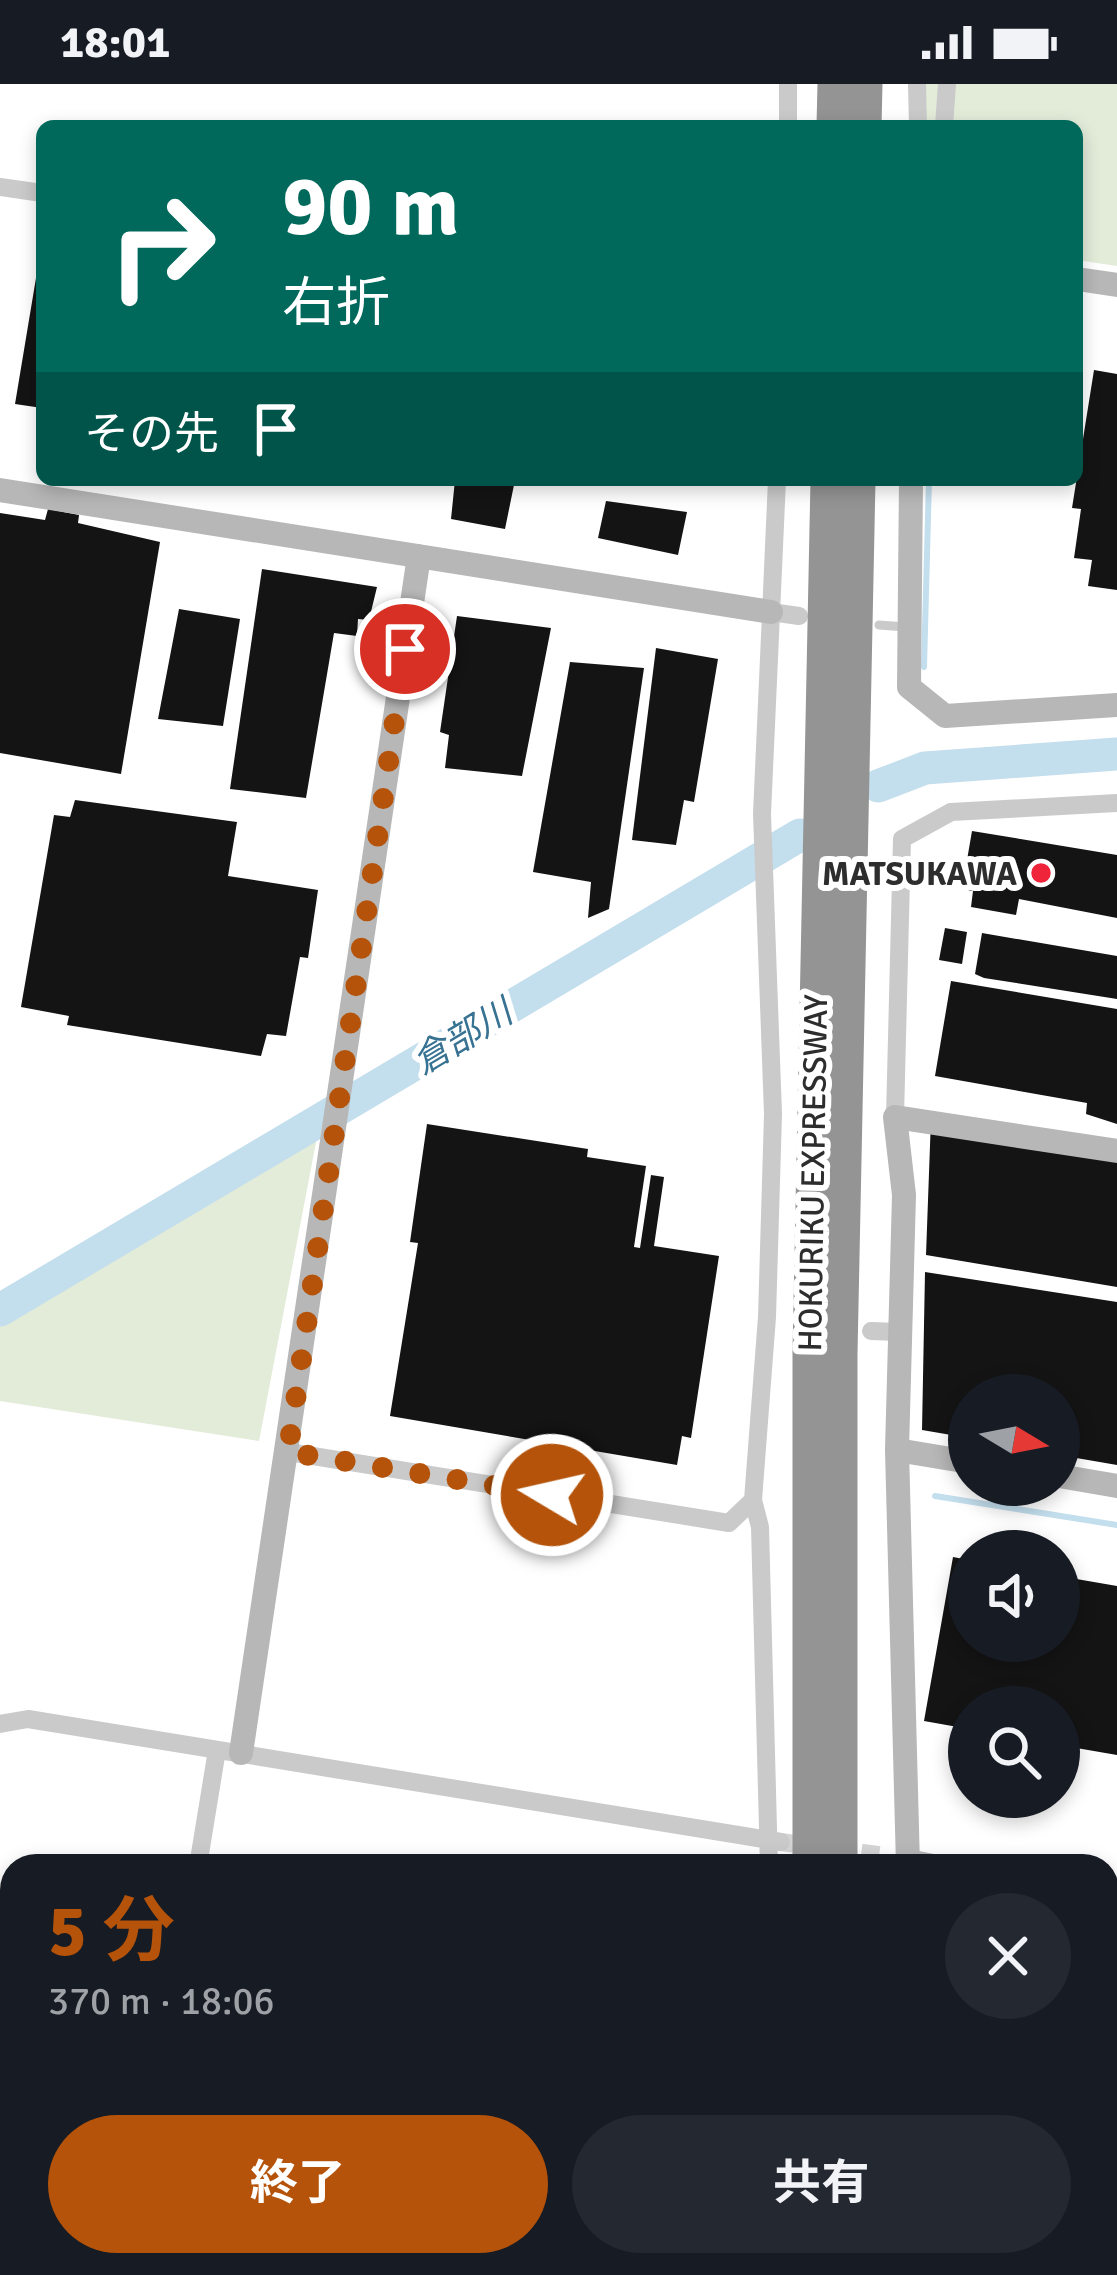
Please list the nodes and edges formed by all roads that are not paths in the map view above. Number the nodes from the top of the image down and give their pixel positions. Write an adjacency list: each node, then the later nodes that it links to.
1 (788, 84): 6 (street)
2 (834, 84): 7 (highway)
3 (866, 84): 8 (highway)
4 (917, 84): 9 (street)
5 (947, 84): 10 (street)
6 (788, 120)
7 (833, 120)
8 (866, 120)
9 (918, 120)
10 (944, 120)
11 (0, 187): 12 (street)
12 (36, 192)
13 (1083, 280): 14 (street)
14 (1117, 285)
15 (777, 486): 21 (street)
16 (827, 486): 44 (highway, HOKURIKU EXPRESSWAY)
17 (859, 486): 45 (highway, HOKURIKU EXPRESSWAY)
18 (911, 486): 24 (street)
19 (0, 490): 20 (street)
20 (418, 556): 21 (street); 34 (street)
21 (771, 612): 22 (street); 29 (street)
22 (799, 616)
23 (879, 625): 24 (lane)
24 (906, 627): 25 (street)
25 (1117, 705)
26 (1117, 803): 27 (street)
27 (895, 1117): 28 (street); 32 (street)
28 (1117, 1151)
29 (767, 1317): 30 (street); 38 (street)
30 (795, 1319)
31 (871, 1331): 32 (street)
32 (898, 1332): 33 (street)
33 (897, 1450): 35 (street); 46 (street)
34 (288, 1452): 38 (street); 40 (street)
35 (948, 1458)
36 (1080, 1480): 37 (street)
37 (1117, 1486)
38 (753, 1500): 41 (street)
39 (0, 1724): 40 (street)
40 (229, 1751): 41 (street); 42 (street)
41 (774, 1841): 43 (street)
42 (201, 1854)
43 (771, 1854)
44 (809, 1854)
45 (842, 1854)
46 (909, 1854)

